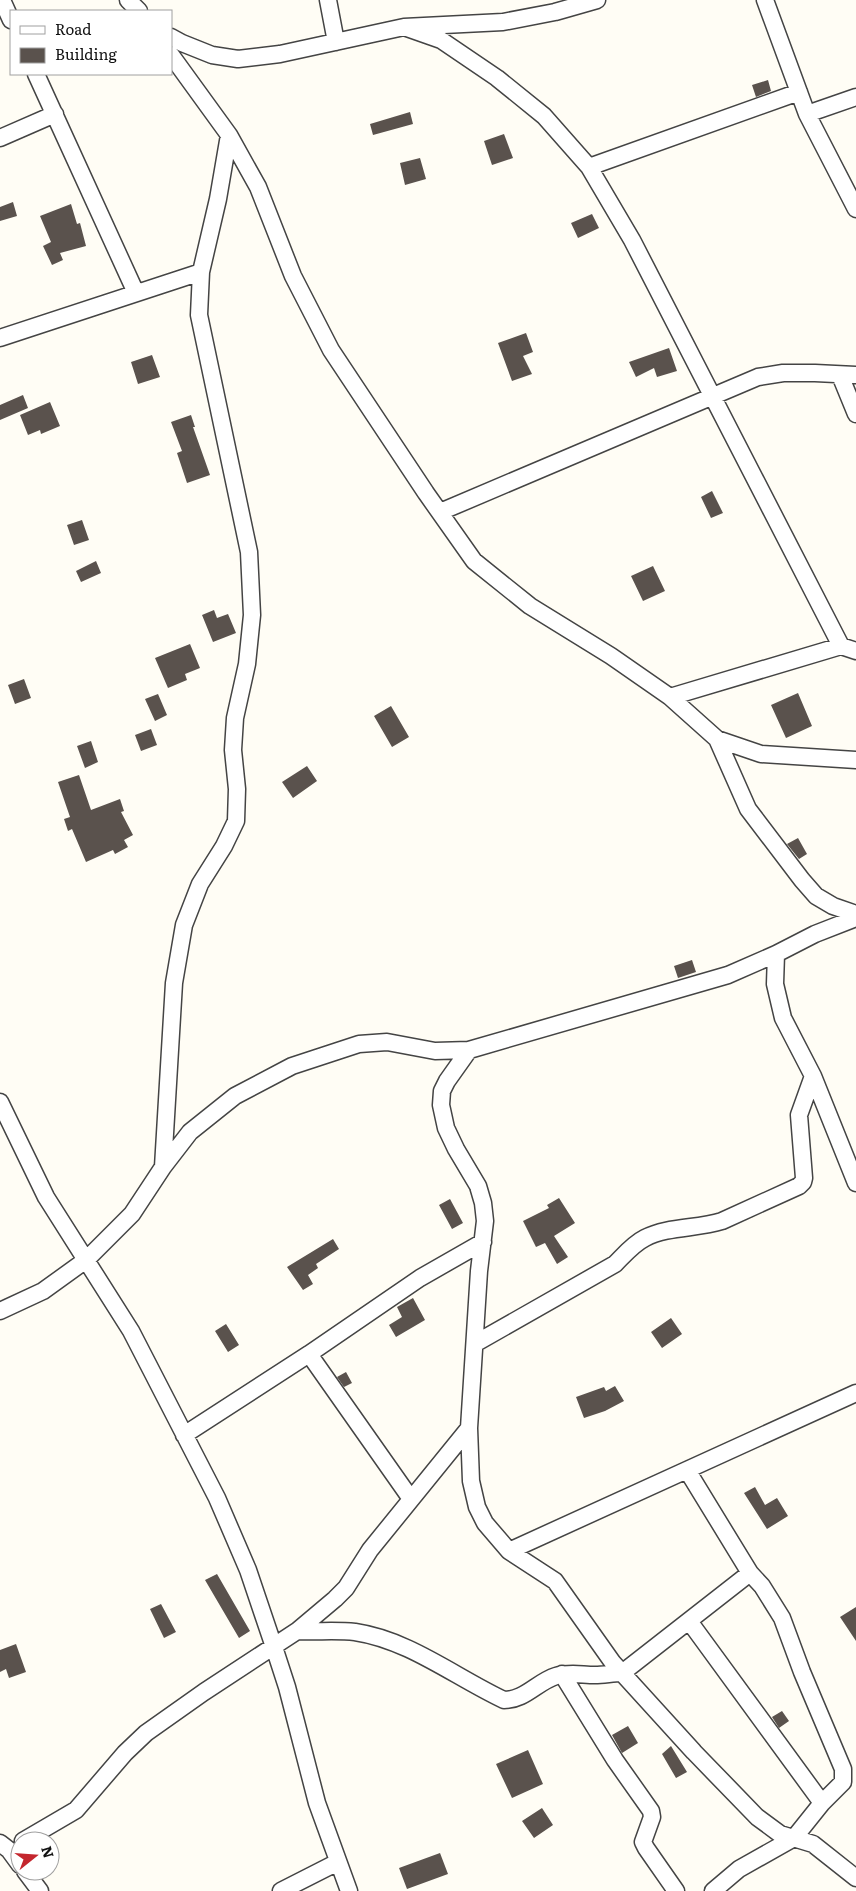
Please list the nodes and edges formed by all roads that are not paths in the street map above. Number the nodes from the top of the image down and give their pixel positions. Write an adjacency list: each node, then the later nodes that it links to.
1 (2, 0): 7 (street)
2 (128, 0): 6 (street)
3 (328, 0): 10 (street)
4 (597, 0): 8 (street)
5 (765, 0): 13 (street)
6 (138, 10)
7 (10, 18)
8 (404, 27): 10 (street); 19 (street)
9 (172, 38): 10 (street)
10 (336, 42)
11 (172, 55): 17 (street)
12 (36, 75): 15 (street)
13 (799, 92): 16 (street); 19 (street)
14 (856, 97): 16 (street)
15 (55, 114): 18 (street); 22 (street)
16 (808, 114): 20 (street)
17 (229, 135): 21 (street); 27 (street)
18 (0, 138)
19 (589, 167): 25 (street)
20 (856, 209)
21 (201, 272): 22 (street); 37 (street)
22 (136, 293): 23 (street)
23 (0, 338)
24 (848, 375): 25 (street); 26 (street)
25 (712, 396): 27 (street); 28 (street)
26 (856, 414)
27 (440, 512): 29 (street)
28 (848, 648): 29 (street)
29 (670, 697): 30 (street)
30 (718, 739): 31 (street); 32 (street)
31 (856, 760)
32 (856, 916): 33 (street)
33 (776, 954): 34 (street); 35 (street)
34 (469, 1050): 37 (street); 39 (street)
35 (813, 1076): 38 (street); 42 (street)
36 (0, 1102): 40 (street)
37 (163, 1167): 40 (street)
38 (856, 1183)
39 (482, 1242): 42 (street); 43 (street)
40 (86, 1260): 41 (street); 46 (street)
41 (0, 1311)
42 (476, 1343): 45 (street)
43 (309, 1354): 46 (street); 48 (street)
44 (856, 1393): 47 (street)
45 (469, 1428): 48 (street); 49 (street)
46 (184, 1435): 53 (street)
47 (687, 1470): 49 (street); 50 (street)
48 (410, 1499): 52 (street)
49 (509, 1551): 54 (street)
50 (750, 1573): 51 (street); 56 (street)
51 (689, 1621): 54 (street); 56 (street)
52 (297, 1631): 53 (street); 55 (street)
53 (274, 1647): 57 (street); 59 (street)
54 (622, 1673): 55 (street); 58 (street)
55 (562, 1674): 63 (street)
56 (822, 1803): 58 (street)
57 (40, 1831)
58 (794, 1838): 60 (street); 64 (street)
59 (338, 1862): 61 (street); 62 (street)
60 (856, 1878)
61 (281, 1891)
62 (349, 1891)
63 (676, 1891)
64 (713, 1891)

